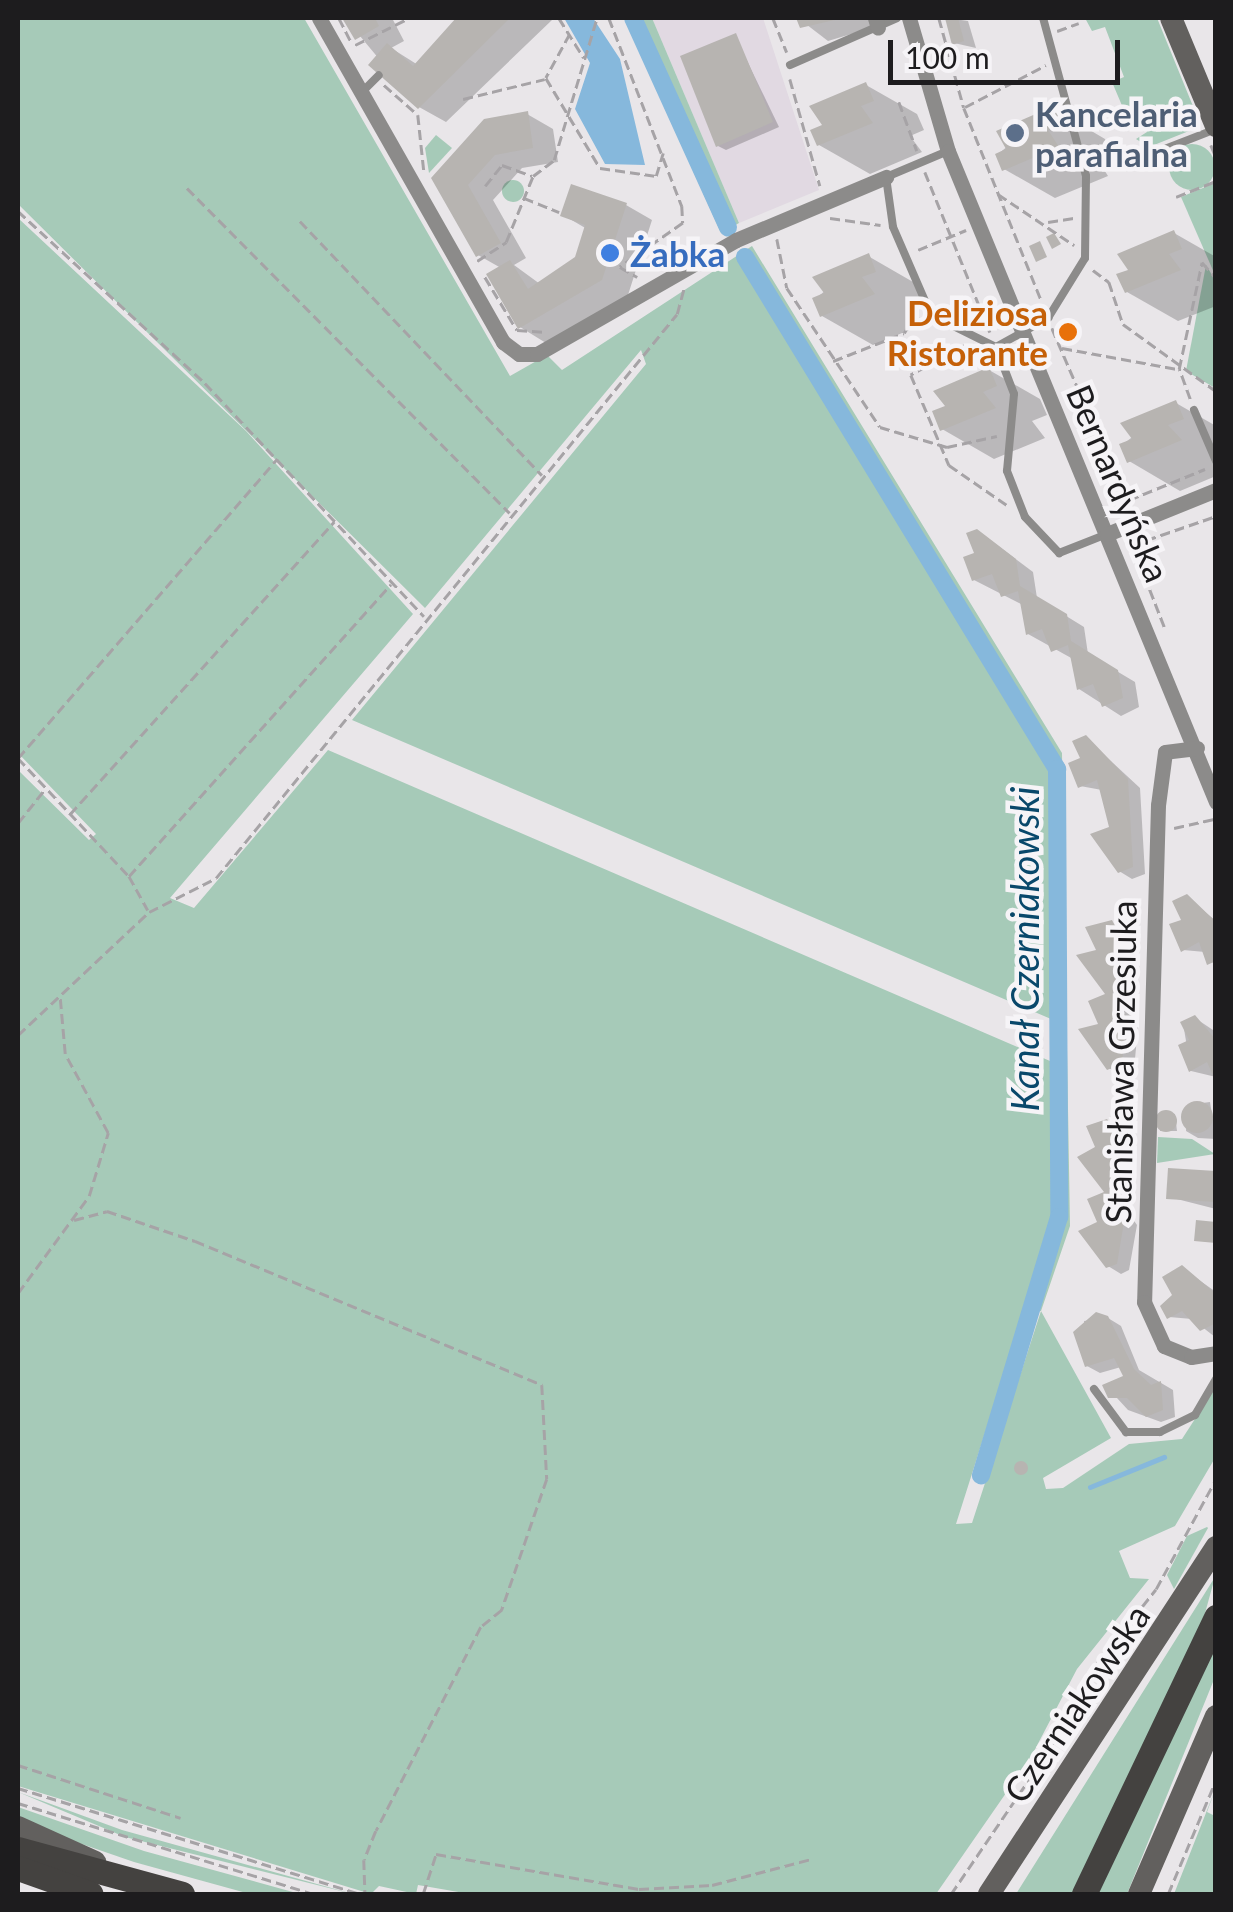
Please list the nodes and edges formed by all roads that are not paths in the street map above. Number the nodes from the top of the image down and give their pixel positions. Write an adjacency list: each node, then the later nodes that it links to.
1 (319, 18): 9 (street)
2 (897, 18): 6 (lane)
3 (909, 18): 11 (street, Bernardyńska)
4 (1044, 18): 14 (lane)
5 (1171, 18): 10 (main road)
6 (877, 22): 7 (lane)
7 (790, 65)
8 (378, 76): 9 (lane)
9 (362, 93): 13 (street)
10 (1215, 126): 12 (lane)
11 (948, 151): 13 (lane); 14 (street, Bernardyńska)
12 (1157, 152)
13 (886, 177): 15 (lane)
14 (1025, 336): 15 (lane); 19 (street, Bernardyńska)
15 (996, 347): 19 (lane)
16 (1194, 410): 17 (lane)
17 (1216, 463)
18 (1216, 490): 19 (street)
19 (1107, 534): 20 (street, Bernardyńska)
20 (1197, 748): 21 (street, Bernardyńska); 22 (street, Stanisława Grzesiuka)
21 (1216, 802)
22 (1216, 1353)
23 (1216, 1378): 24 (lane)
24 (1094, 1389)
25 (1216, 1548): 34 (main road, Czerniakowska)
26 (1210, 1628): 35 (main road)
27 (1216, 1716): 36 (main road)
28 (18, 1827): 31 (main road)
29 (18, 1849): 31 (main road)
30 (18, 1868): 32 (main road)
31 (149, 1885): 33 (main road)
32 (91, 1894)
33 (182, 1894)
34 (990, 1894)
35 (1084, 1894)
36 (1139, 1894)

